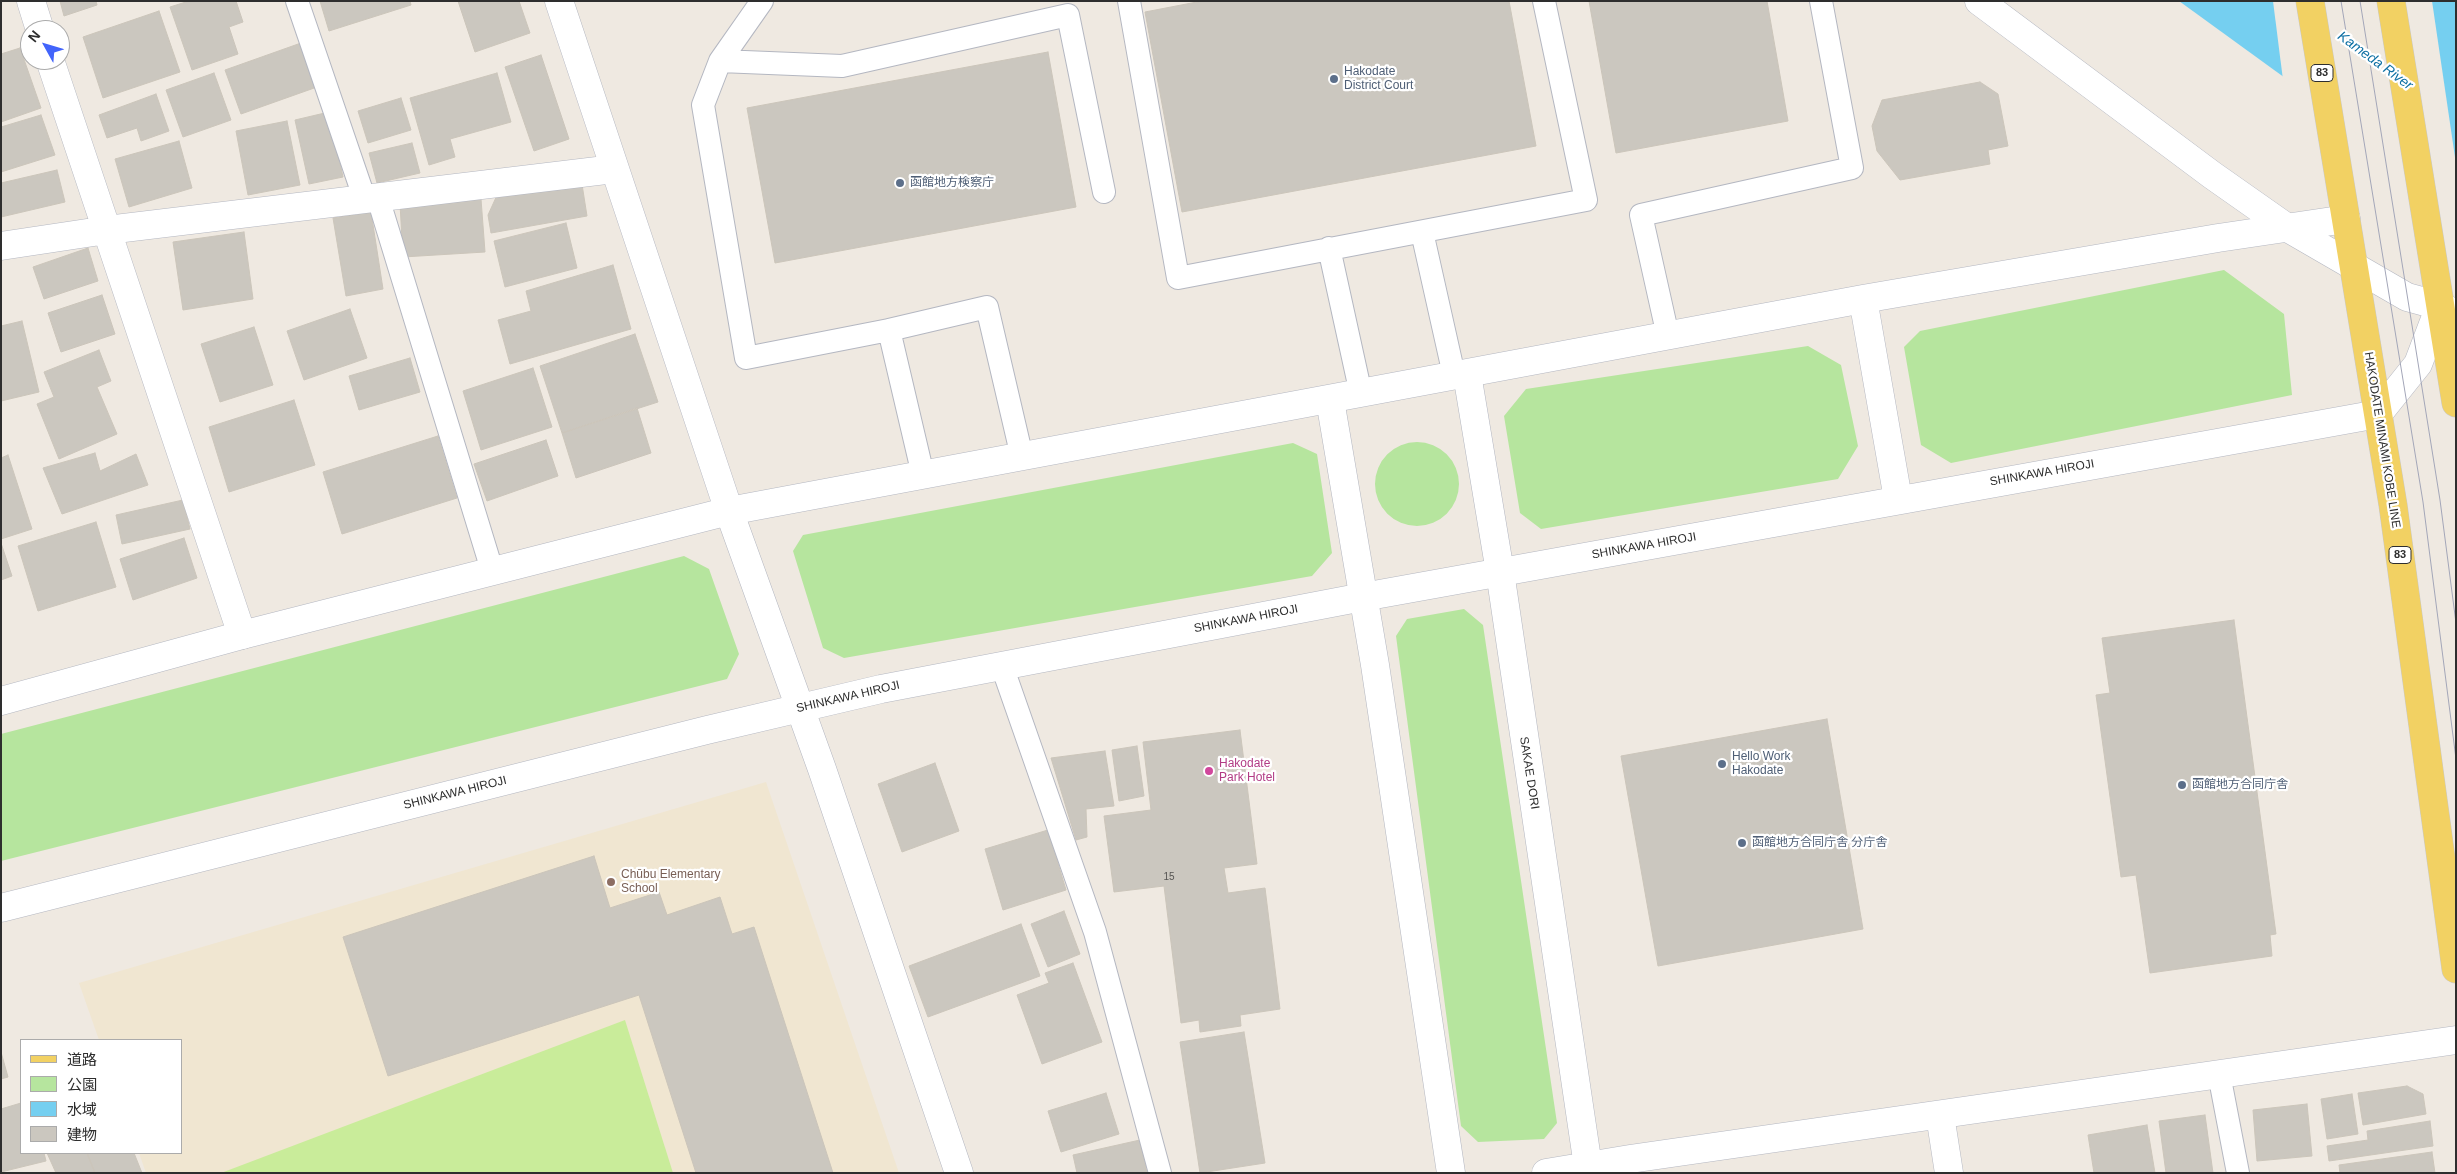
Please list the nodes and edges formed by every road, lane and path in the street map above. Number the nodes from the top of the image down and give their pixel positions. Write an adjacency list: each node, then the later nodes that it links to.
1 (31, 1): 11 (street)
2 (297, 1): 16 (lane)
3 (559, 1): 14 (street)
4 (762, 1): 12 (lane)
5 (1129, 1): 22 (lane)
6 (1544, 1): 20 (lane)
7 (1821, 1): 27 (lane)
8 (1979, 1): 18 (street)
9 (2310, 1): 17 (main road, HAKODATE MINAMI KOBE LINE / 83)
10 (2391, 1): 25 (main road)
11 (37, 20)
12 (720, 61): 15 (lane); 26 (lane)
13 (53, 70): 19 (street)
14 (614, 169): 16 (street); 36 (street)
15 (1104, 192)
16 (372, 199): 19 (street); 37 (lane)
17 (2346, 219): 18 (street); 23 (main road, HAKODATE MINAMI KOBE LINE / 83)
18 (2286, 227): 23 (street); 24 (street)
19 (107, 230): 21 (street); 40 (street)
20 (1422, 232): 22 (lane); 28 (lane)
21 (1, 246)
22 (1328, 248): 29 (lane)
23 (2353, 265): 25 (street); 32 (main road, HAKODATE MINAMI KOBE LINE / 83)
24 (1862, 299): 27 (street); 35 (street)
25 (2448, 310): 31 (main road); 32 (street)
26 (889, 330): 33 (lane); 34 (lane)
27 (1668, 336): 28 (street)
28 (1460, 374): 29 (street); 38 (street, SAKAE DORI)
29 (1361, 394): 30 (street)
30 (1330, 400): 33 (street); 39 (street)
31 (2456, 403)
32 (2378, 414): 35 (street, SHINKAWA HIROJI); 45 (main road, HAKODATE MINAMI KOBE LINE / 83)
33 (1022, 457): 34 (street)
34 (923, 475): 36 (street)
35 (1898, 499): 38 (street, SHINKAWA HIROJI)
36 (729, 511): 37 (street); 43 (street)
37 (492, 570): 40 (street)
38 (1500, 572): 39 (street, SHINKAWA HIROJI); 49 (street, SAKAE DORI)
39 (1363, 597): 41 (street, SHINKAWA HIROJI); 52 (street)
40 (242, 635): 42 (street)
41 (1002, 666): 43 (street, SHINKAWA HIROJI); 51 (lane)
42 (1, 701)
43 (800, 708): 44 (street, SHINKAWA HIROJI); 50 (street)
44 (1, 908)
45 (2456, 968)
46 (2456, 1040): 47 (street)
47 (2219, 1074): 48 (street); 55 (lane)
48 (1940, 1115): 49 (street); 54 (street)
49 (1588, 1169): 53 (street)
50 (959, 1173)
51 (1160, 1173)
52 (1451, 1173)
53 (1546, 1173)
54 (1949, 1173)
55 (2238, 1173)

